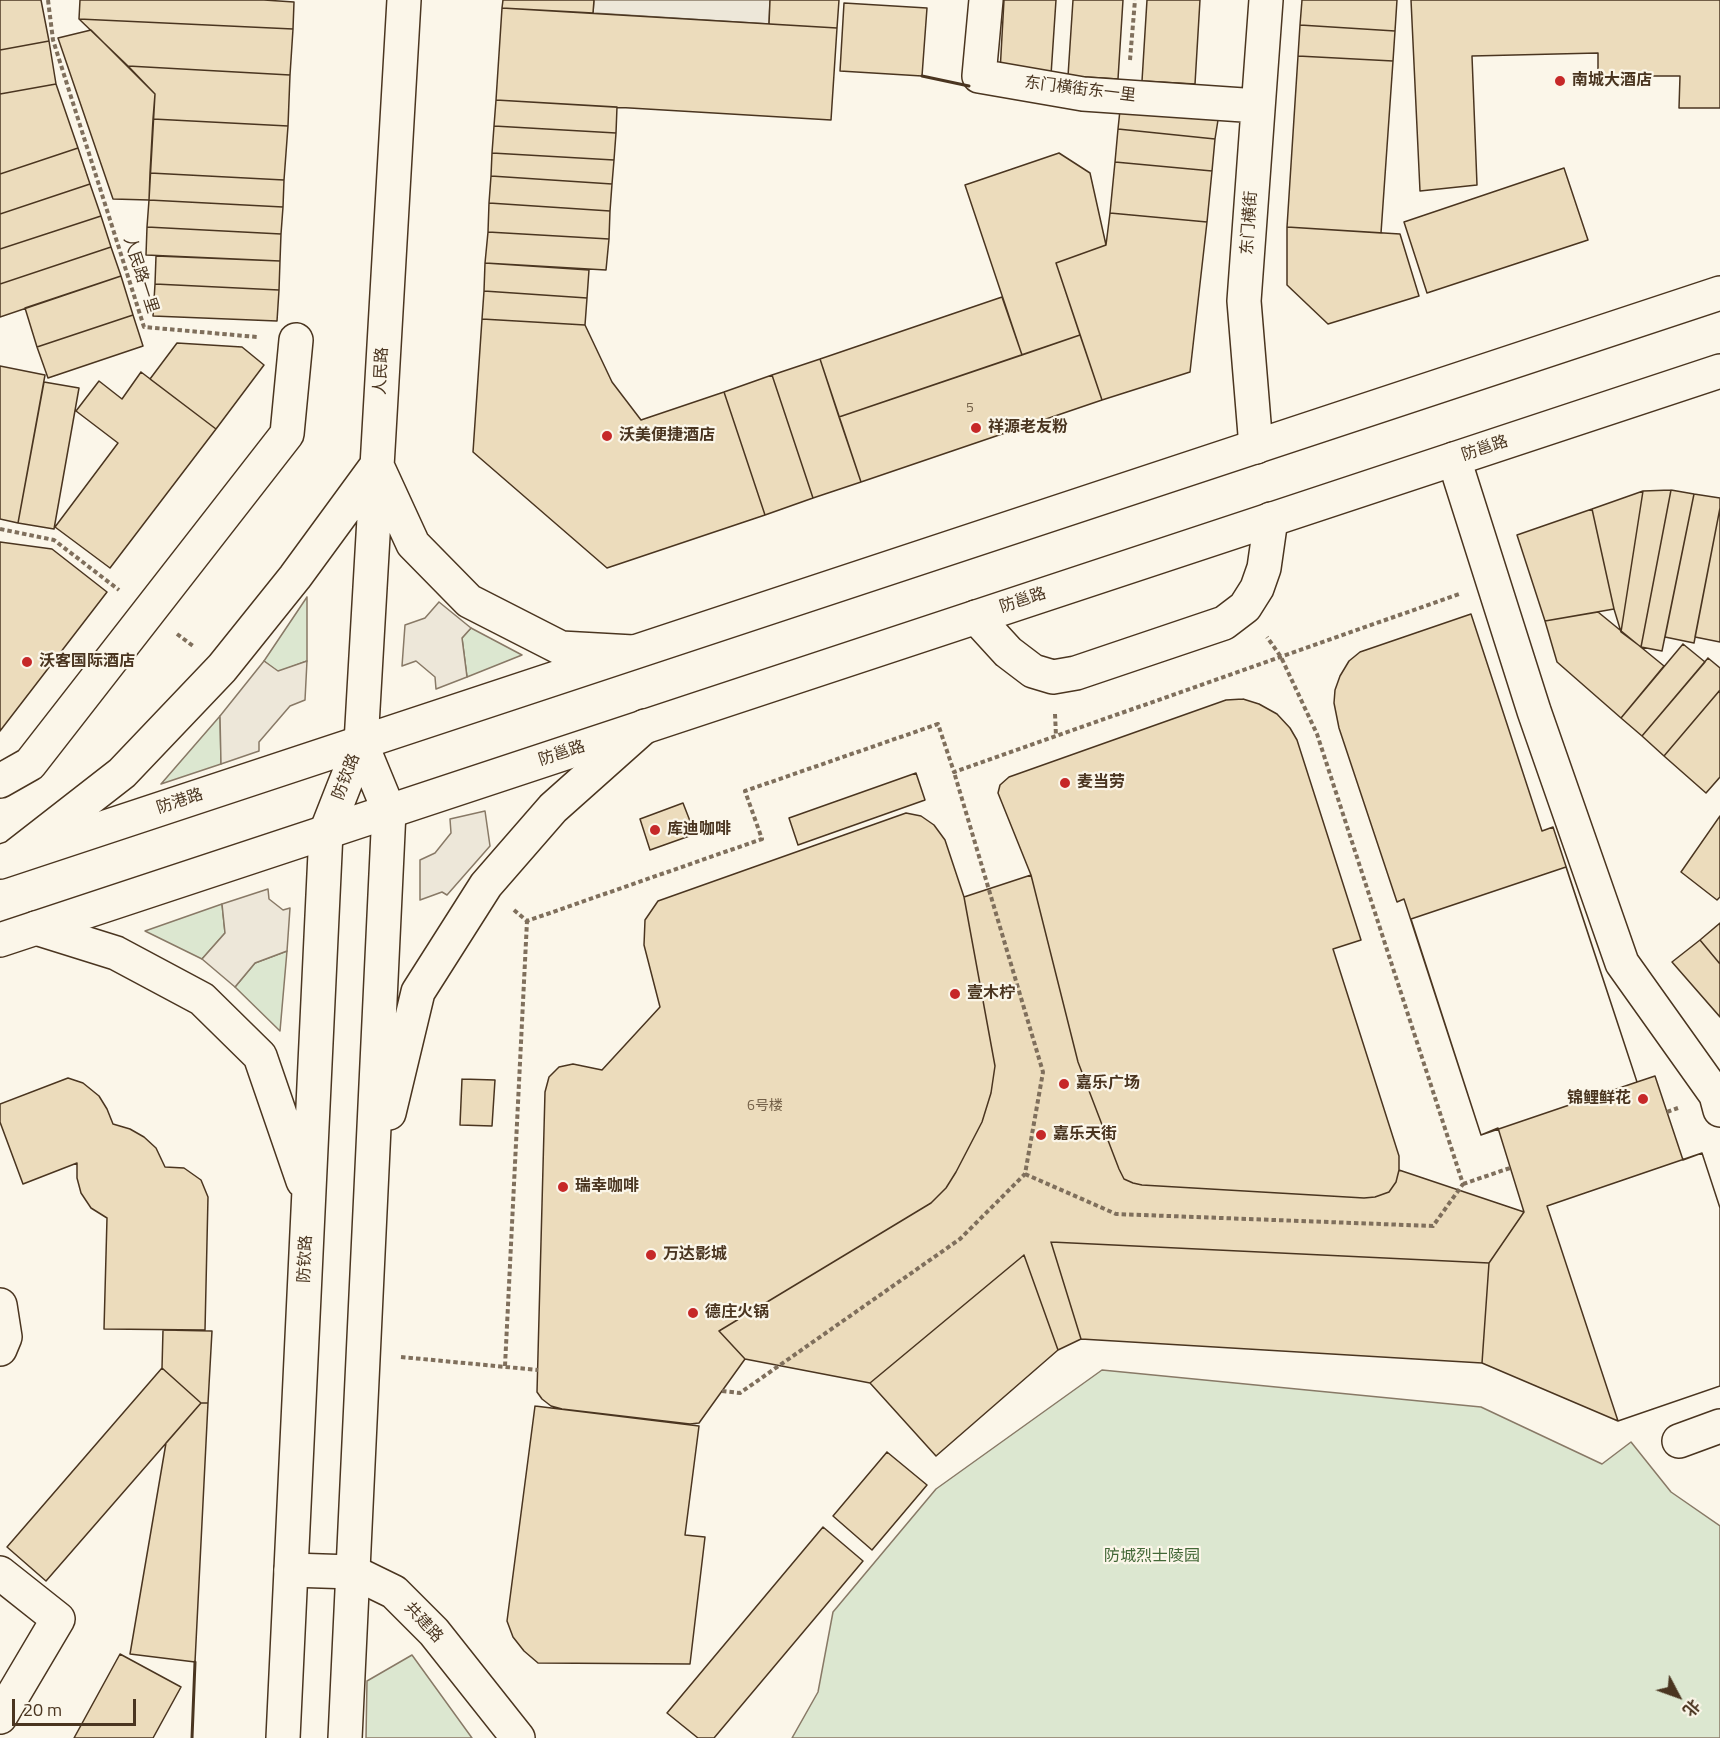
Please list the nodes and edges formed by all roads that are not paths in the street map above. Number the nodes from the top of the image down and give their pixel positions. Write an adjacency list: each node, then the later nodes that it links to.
1 (404, 0): 10 (main road, 人民路)
2 (986, 0): 4 (main road, 东门横街东一里)
3 (1266, 0): 4 (main road, 东门横街)
4 (1258, 106): 8 (main road, 东门横街)
5 (1720, 293): 8 (main road)
6 (296, 340): 16 (main road)
7 (1720, 371): 9 (main road, 防邕路)
8 (1256, 447): 13 (main road)
9 (1454, 459): 11 (main road, 防邕路); 22 (main road)
10 (377, 465): 13 (main road); 15 (main road, 人民路); 19 (main road)
11 (1270, 519): 12 (main road, 防邕路); 12 (main road)
12 (976, 617): 14 (main road, 防邕路)
13 (633, 652): 15 (main road)
14 (645, 726): 17 (main road, 防邕路); 23 (main road)
15 (361, 743): 17 (main road, 防钦路); 18 (main road, 防钦路); 19 (main road, 防港路)
16 (0, 781)
17 (388, 811): 18 (main road, 防邕路); 23 (main road, 防钦路)
18 (326, 832): 20 (main road); 24 (main road, 防钦路)
19 (7, 859)
20 (36, 928): 21 (main road); 24 (main road)
21 (0, 940)
22 (1719, 1100)
23 (370, 1193): 30 (main road, 防钦路)
24 (309, 1197): 29 (main road, 防钦路)
25 (0, 1305): 26 (main road)
26 (0, 1349)
27 (1720, 1426): 28 (main road)
28 (1679, 1441)
29 (291, 1570): 30 (main road, 共建路); 33 (main road, 防钦路)
30 (353, 1572): 34 (main road, 防钦路); 35 (main road, 共建路)
31 (0, 1573): 32 (main road)
32 (0, 1717)
33 (283, 1738)
34 (345, 1738)
35 (518, 1738)

